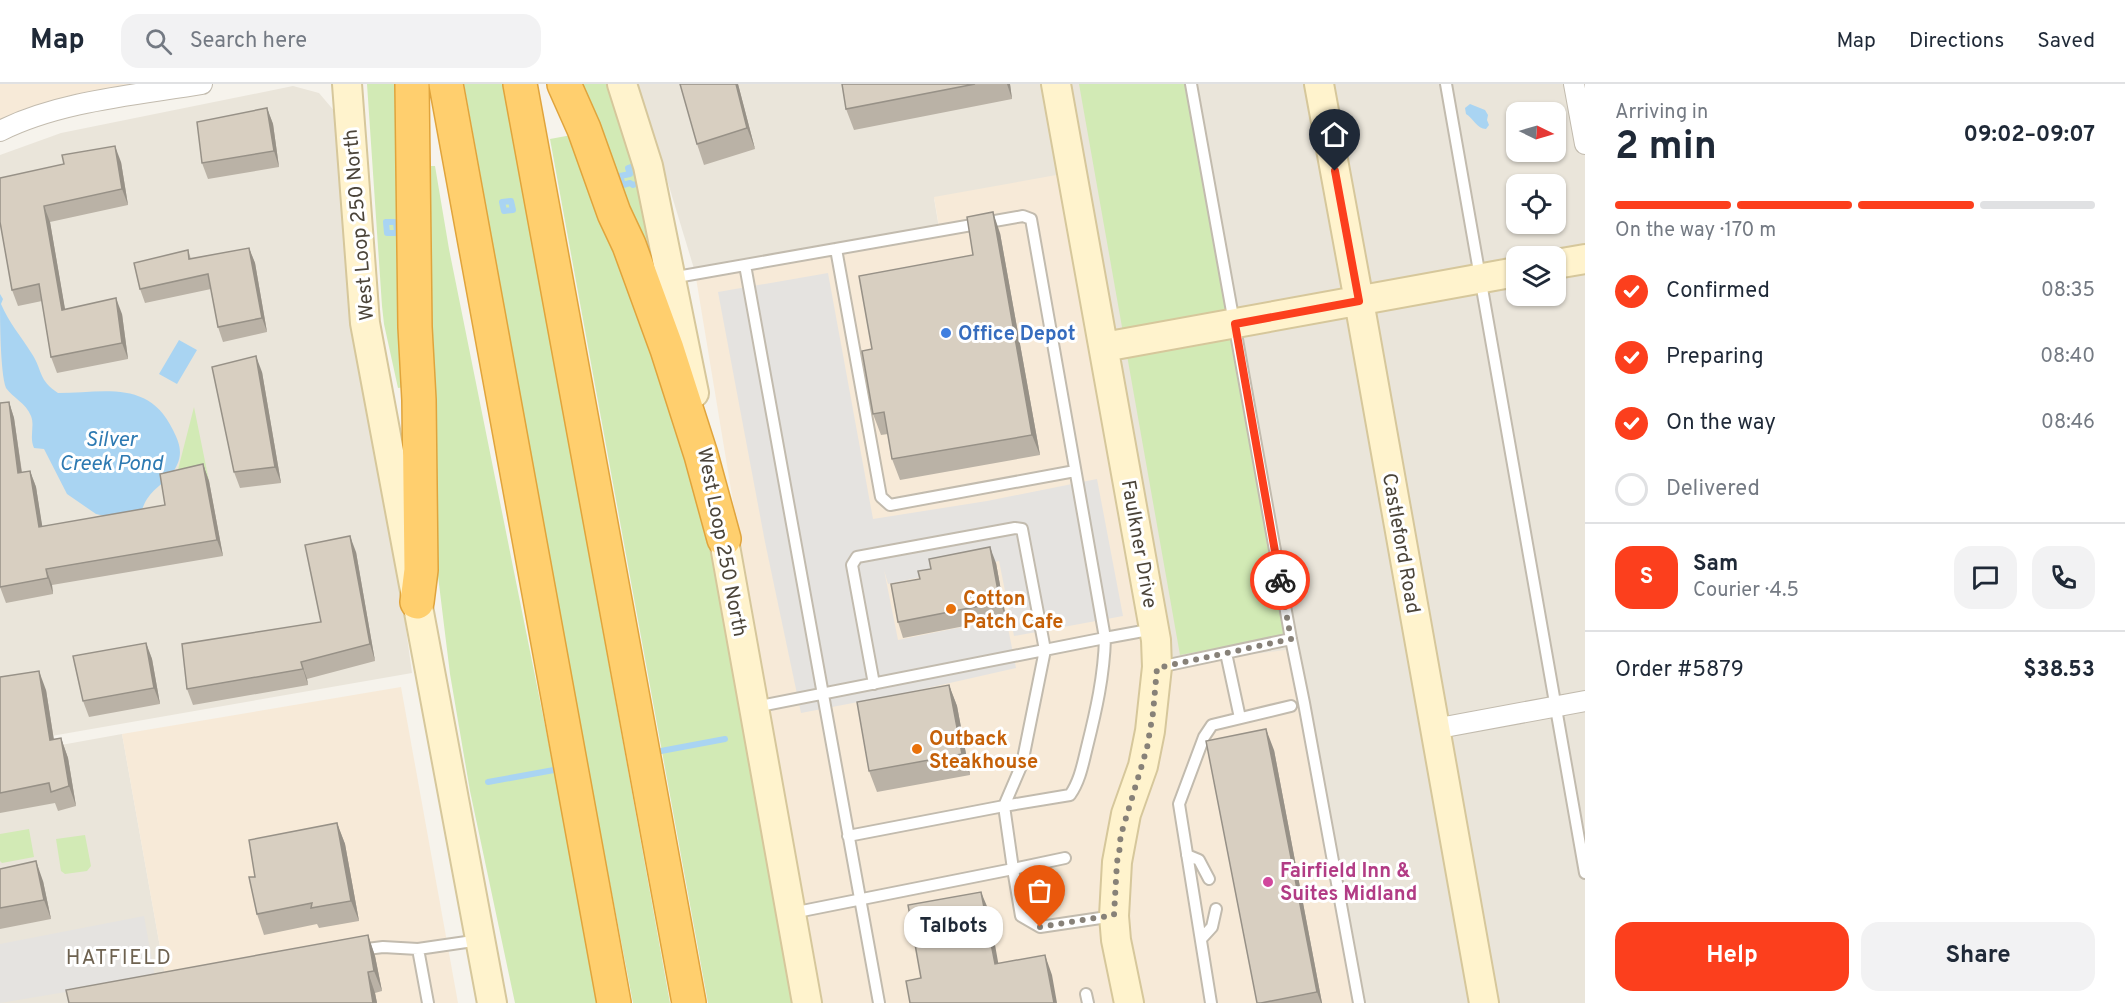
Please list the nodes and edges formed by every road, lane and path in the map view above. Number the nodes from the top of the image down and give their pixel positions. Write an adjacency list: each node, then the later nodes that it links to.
1 (202, 84): 13 (street)
2 (347, 84): 28 (street, West Loop 250 North)
3 (412, 84): 28 (highway)
4 (446, 84): 60 (highway)
5 (520, 84): 61 (highway)
6 (564, 84): 27 (highway)
7 (622, 84): 22 (street, West Loop 250 North)
8 (1056, 84): 25 (street, Faulkner Drive)
9 (1191, 84): 24 (lane)
10 (1319, 84): 23 (street, Castleford Road)
11 (1446, 84): 21 (lane)
12 (1574, 84): 15 (street)
13 (131, 90): 14 (street)
14 (0, 131)
15 (1585, 144)
16 (836, 249): 19 (lane); 26 (lane); 26 (lane)
17 (1585, 259): 18 (street)
18 (1566, 262)
19 (745, 265): 22 (lane); 36 (lane)
20 (1506, 274): 21 (street)
21 (1480, 278): 23 (street); 39 (lane)
22 (671, 279): 27 (street, West Loop 250 North)
23 (1359, 301): 24 (street); 42 (street, Castleford Road)
24 (1235, 324): 25 (street); 31 (lane)
25 (1104, 347): 29 (street, Faulkner Drive)
26 (1075, 471): 30 (lane)
27 (724, 539): 40 (street, West Loop 250 North)
28 (417, 602): 55 (street, West Loop 250 North)
29 (1154, 629): 30 (lane); 34 (street, Faulkner Drive)
30 (1105, 638): 32 (lane); 43 (lane)
31 (1291, 639): 33 (lane); 66 (lane)
32 (1045, 650): 35 (lane); 35 (lane); 43 (lane)
33 (1226, 653): 34 (lane); 41 (lane)
34 (1157, 668): 53 (street, Faulkner Drive)
35 (874, 684): 36 (lane)
36 (821, 694): 40 (lane); 44 (lane)
37 (1585, 701): 39 (street)
38 (1292, 706): 41 (lane)
39 (1557, 706): 42 (street); 48 (lane)
40 (755, 707): 52 (street, West Loop 250 North)
41 (1239, 718): 45 (lane)
42 (1434, 729): 67 (street, Castleford Road)
43 (1004, 806): 44 (lane); 47 (lane)
44 (848, 836): 50 (lane)
45 (1187, 855): 49 (lane); 54 (lane)
46 (1065, 858): 47 (lane)
47 (1013, 869): 50 (lane); 53 (lane)
48 (1585, 873)
49 (1209, 879)
50 (860, 899): 52 (lane); 63 (lane)
51 (1216, 909): 54 (lane)
52 (791, 913): 62 (street, West Loop 250 North)
53 (1114, 915): 64 (street, Faulkner Drive)
54 (1201, 939): 65 (lane)
55 (480, 940): 56 (lane); 59 (street, West Loop 250 North)
56 (418, 949): 57 (lane); 58 (lane)
57 (349, 952)
58 (428, 1003)
59 (492, 1003)
60 (614, 1003)
61 (688, 1003)
62 (807, 1003)
63 (879, 1003)
64 (1129, 1003)
65 (1211, 1003)
66 (1359, 1003)
67 (1484, 1003)

